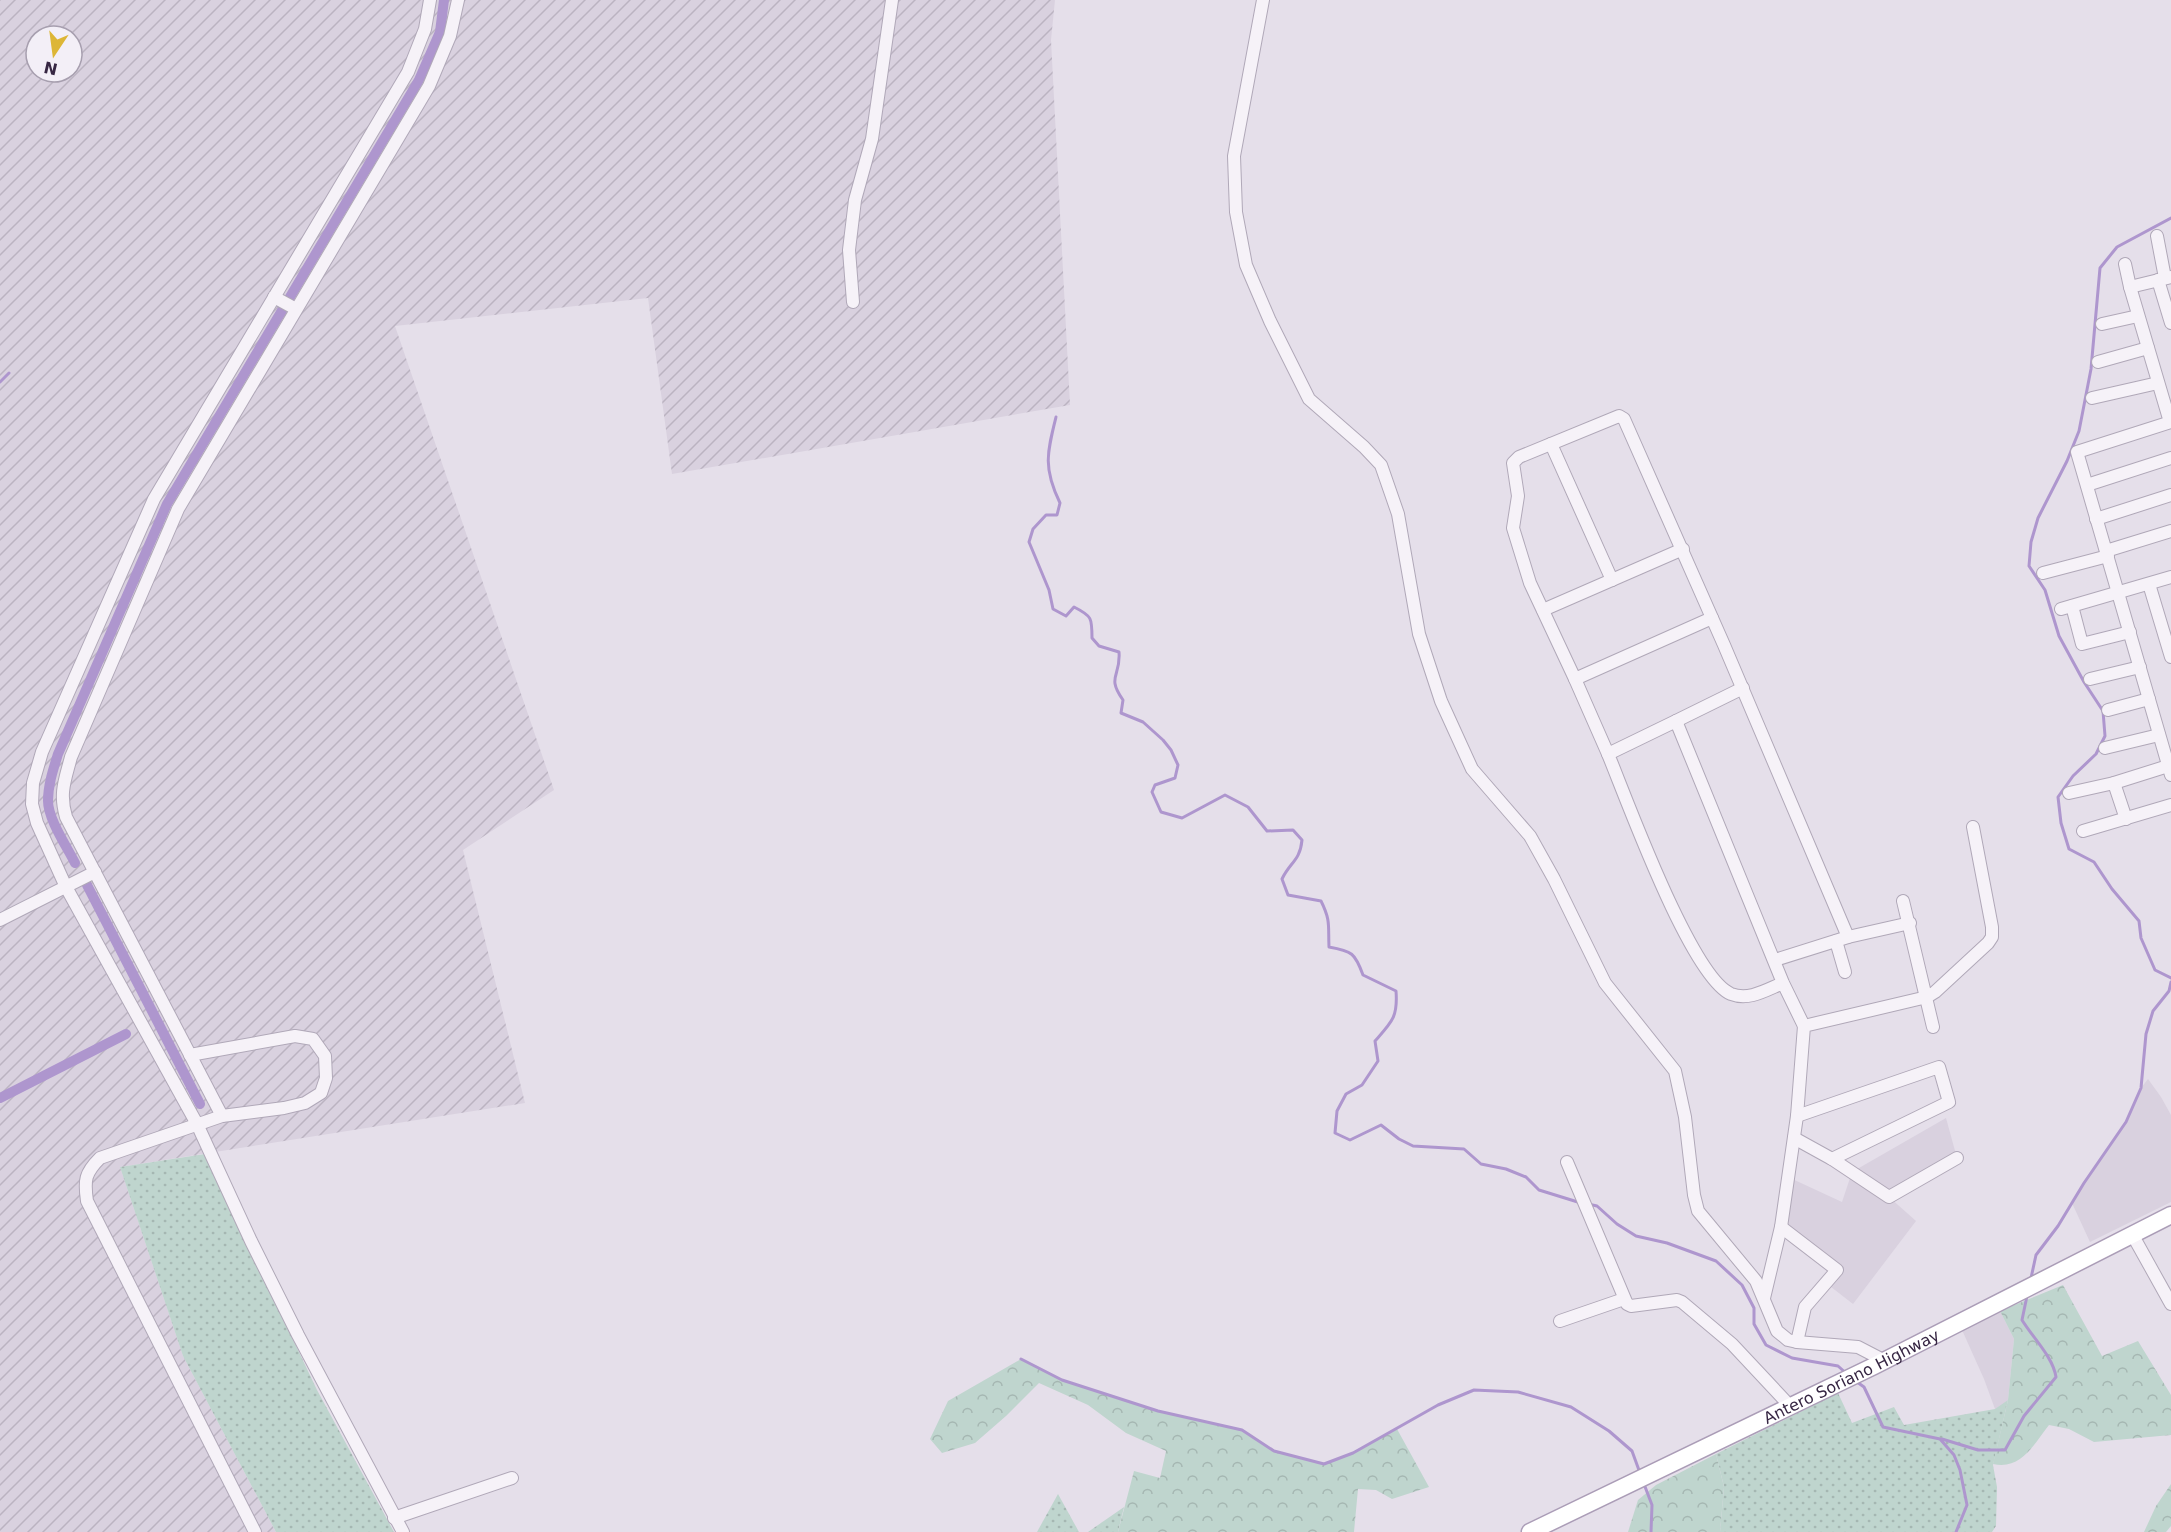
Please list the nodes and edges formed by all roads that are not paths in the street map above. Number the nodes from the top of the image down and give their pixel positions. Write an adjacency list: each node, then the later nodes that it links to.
1 (430, 0): 9 (street)
2 (458, 0): 11 (street)
3 (891, 0): 10 (street)
4 (1263, 0): 77 (street)
5 (2157, 236): 7 (street)
6 (2125, 264): 8 (street)
7 (2165, 278): 8 (street); 13 (street)
8 (2130, 287): 12 (street)
9 (274, 297): 11 (street); 55 (street)
10 (853, 302)
11 (296, 309): 54 (street)
12 (2138, 316): 14 (street); 15 (street)
13 (2171, 323)
14 (2102, 324)
15 (2148, 348): 16 (street); 17 (street)
16 (2098, 362)
17 (2158, 383): 18 (street); 19 (street)
18 (2092, 398)
19 (2170, 422): 22 (street)
20 (1551, 444): 26 (street); 30 (street); 33 (street)
21 (2171, 458): 22 (street)
22 (2087, 485): 24 (street)
23 (2171, 495): 24 (street)
24 (2096, 519): 27 (street)
25 (2171, 531): 27 (street)
26 (1683, 549): 30 (street); 34 (street)
27 (2107, 554): 28 (street); 32 (street)
28 (2043, 573)
29 (2171, 577): 31 (street)
30 (1612, 580): 33 (street)
31 (2149, 584): 32 (street); 36 (street)
32 (2118, 594): 35 (street); 35 (street)
33 (1543, 610): 38 (street)
34 (1712, 618): 38 (street); 40 (street)
35 (2130, 632): 37 (street)
36 (2171, 657)
37 (2140, 667): 39 (street); 41 (street)
38 (1575, 679): 46 (street)
39 (2090, 679)
40 (1743, 688): 43 (street); 59 (street)
41 (2149, 699): 42 (street); 44 (street)
42 (2108, 710)
43 (1676, 721): 46 (street); 60 (street)
44 (2160, 735): 45 (street); 47 (street)
45 (2105, 748)
46 (1608, 754): 62 (street)
47 (2170, 770): 48 (street)
48 (2114, 783): 49 (street); 51 (street)
49 (2069, 793)
50 (2171, 806): 51 (street)
51 (2126, 819): 53 (street)
52 (1973, 827): 63 (street)
53 (2084, 831)
54 (95, 872): 55 (street); 66 (street)
55 (66, 887): 57 (street); 69 (street)
56 (1903, 901): 58 (street)
57 (0, 920)
58 (1910, 923): 59 (street); 63 (street)
59 (1842, 939): 60 (street); 61 (street)
60 (1774, 960): 62 (street)
61 (1845, 972)
62 (1783, 983): 64 (street)
63 (1927, 997): 64 (street); 65 (street)
64 (1804, 1026): 68 (street)
65 (1933, 1027)
66 (190, 1055): 67 (street); 67 (street)
67 (222, 1116): 69 (street)
68 (1797, 1116): 70 (street); 72 (street)
69 (197, 1124): 85 (street); 86 (street)
70 (1794, 1138): 72 (street); 75 (street)
71 (1957, 1158): 72 (street)
72 (1832, 1159)
73 (1567, 1162): 78 (street)
74 (2171, 1215): 76 (main road, Antero Soriano Highway)
75 (1781, 1227): 77 (street); 81 (street)
76 (2132, 1234): 79 (street); 82 (main road, Antero Soriano Highway)
77 (1764, 1298): 81 (street)
78 (1624, 1299): 80 (street); 83 (street)
79 (2171, 1304)
80 (1560, 1321)
81 (1797, 1342): 82 (street)
82 (1885, 1361): 83 (main road, Antero Soriano Highway)
83 (1790, 1406): 88 (main road, Antero Soriano Highway)
84 (512, 1478): 85 (street)
85 (394, 1518): 87 (street)
86 (255, 1532)
87 (403, 1532)
88 (1530, 1532)

